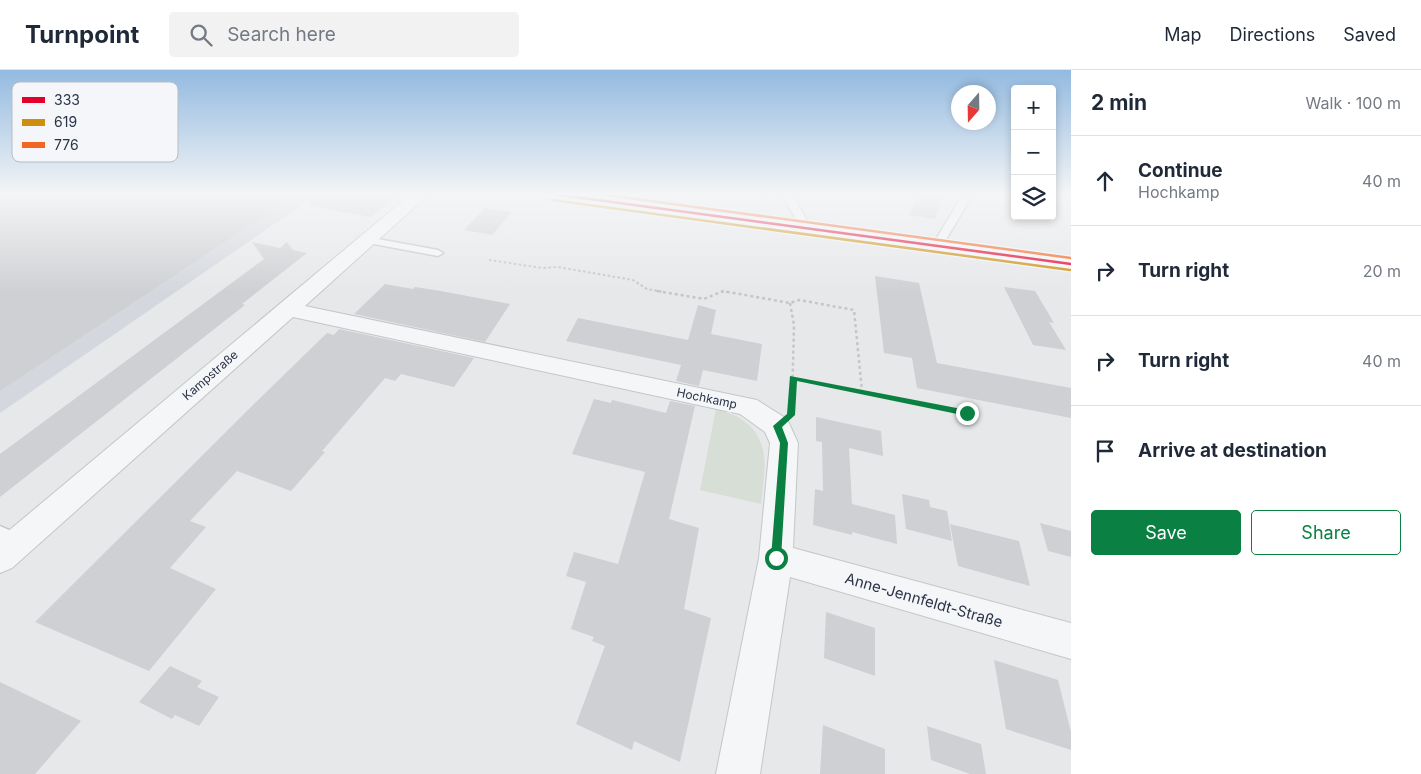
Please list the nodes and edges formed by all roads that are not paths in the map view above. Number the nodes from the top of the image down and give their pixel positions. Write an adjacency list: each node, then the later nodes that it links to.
1 (382, 227): 5 (street, Kampstraße)
2 (797, 227): 4 (main road)
3 (948, 227): 6 (lane)
4 (806, 228): 6 (main road)
5 (367, 240): 7 (lane); 9 (street, Kampstraße)
6 (937, 246): 8 (main road)
7 (438, 253)
8 (1071, 264)
9 (286, 309): 10 (street, Kampstraße); 12 (street, Hochkamp)
10 (9, 538): 11 (street, Kampstraße)
11 (0, 558)
12 (776, 558): 13 (street, Anne-Jennfeldt-Straße); 14 (street)
13 (1071, 641)
14 (738, 774)

